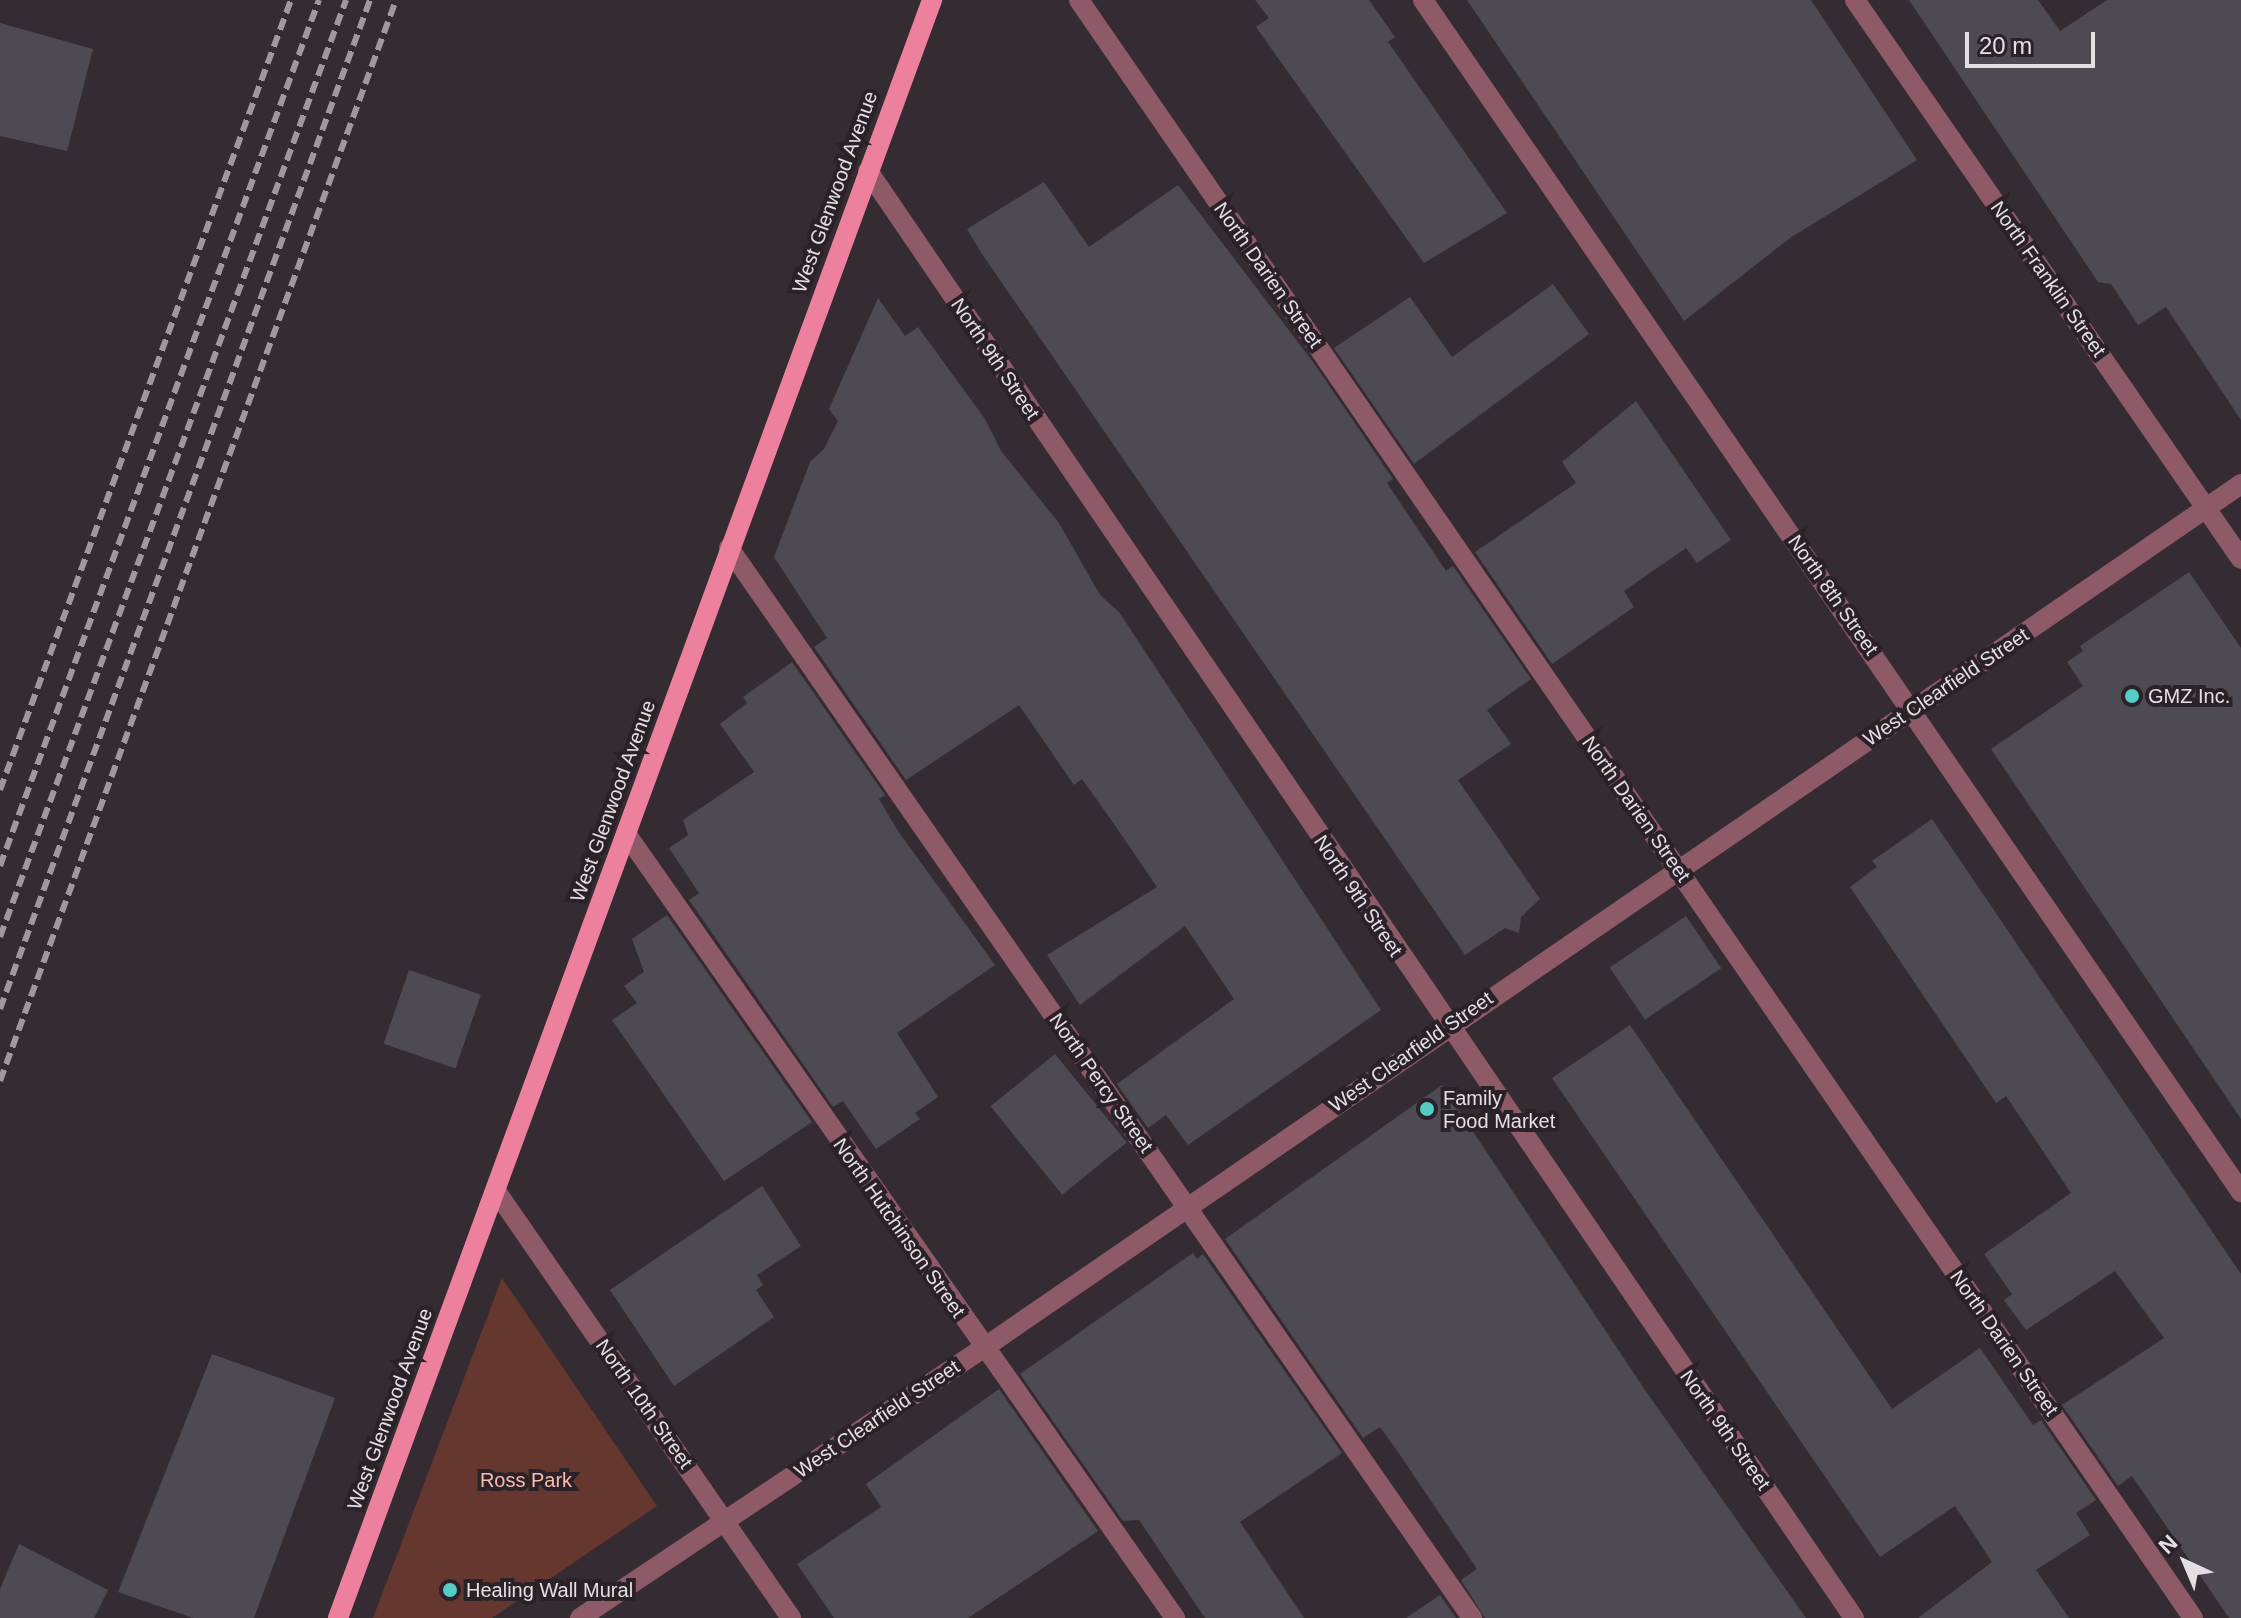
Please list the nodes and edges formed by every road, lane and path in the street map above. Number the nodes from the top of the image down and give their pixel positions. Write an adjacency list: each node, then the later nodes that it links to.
1 (932, 0): 5 (main road, West Glenwood Avenue)
2 (1079, 0): 12 (street, North Darien Street)
3 (1423, 0): 10 (street, North 8th Street)
4 (1855, 0): 7 (street, North Franklin Street)
5 (868, 171): 8 (main road, West Glenwood Avenue); 13 (street, North 9th Street)
6 (2241, 484): 7 (street, West Clearfield Street)
7 (2207, 508): 9 (street, North Franklin Street); 10 (street, West Clearfield Street)
8 (729, 548): 11 (main road, West Glenwood Avenue); 16 (street, North Percy Street)
9 (2241, 559)
10 (1912, 710): 12 (street, West Clearfield Street); 15 (street, North 8th Street)
11 (627, 835): 14 (main road, West Glenwood Avenue); 17 (street, North Hutchinson Street)
12 (1677, 869): 13 (street, West Clearfield Street); 25 (street, North Darien Street)
13 (1447, 1027): 16 (street, West Clearfield Street); 24 (street, North 9th Street)
14 (496, 1191): 18 (street, North 10th Street); 19 (main road, West Glenwood Avenue)
15 (2241, 1192)
16 (1187, 1206): 17 (street, West Clearfield Street); 23 (street, North Percy Street)
17 (985, 1347): 18 (street, West Clearfield Street); 22 (street, North Hutchinson Street)
18 (725, 1520): 20 (street, West Clearfield Street); 21 (street, North 10th Street)
19 (338, 1618)
20 (580, 1618)
21 (791, 1618)
22 (1175, 1618)
23 (1472, 1618)
24 (1854, 1618)
25 (2193, 1618)

